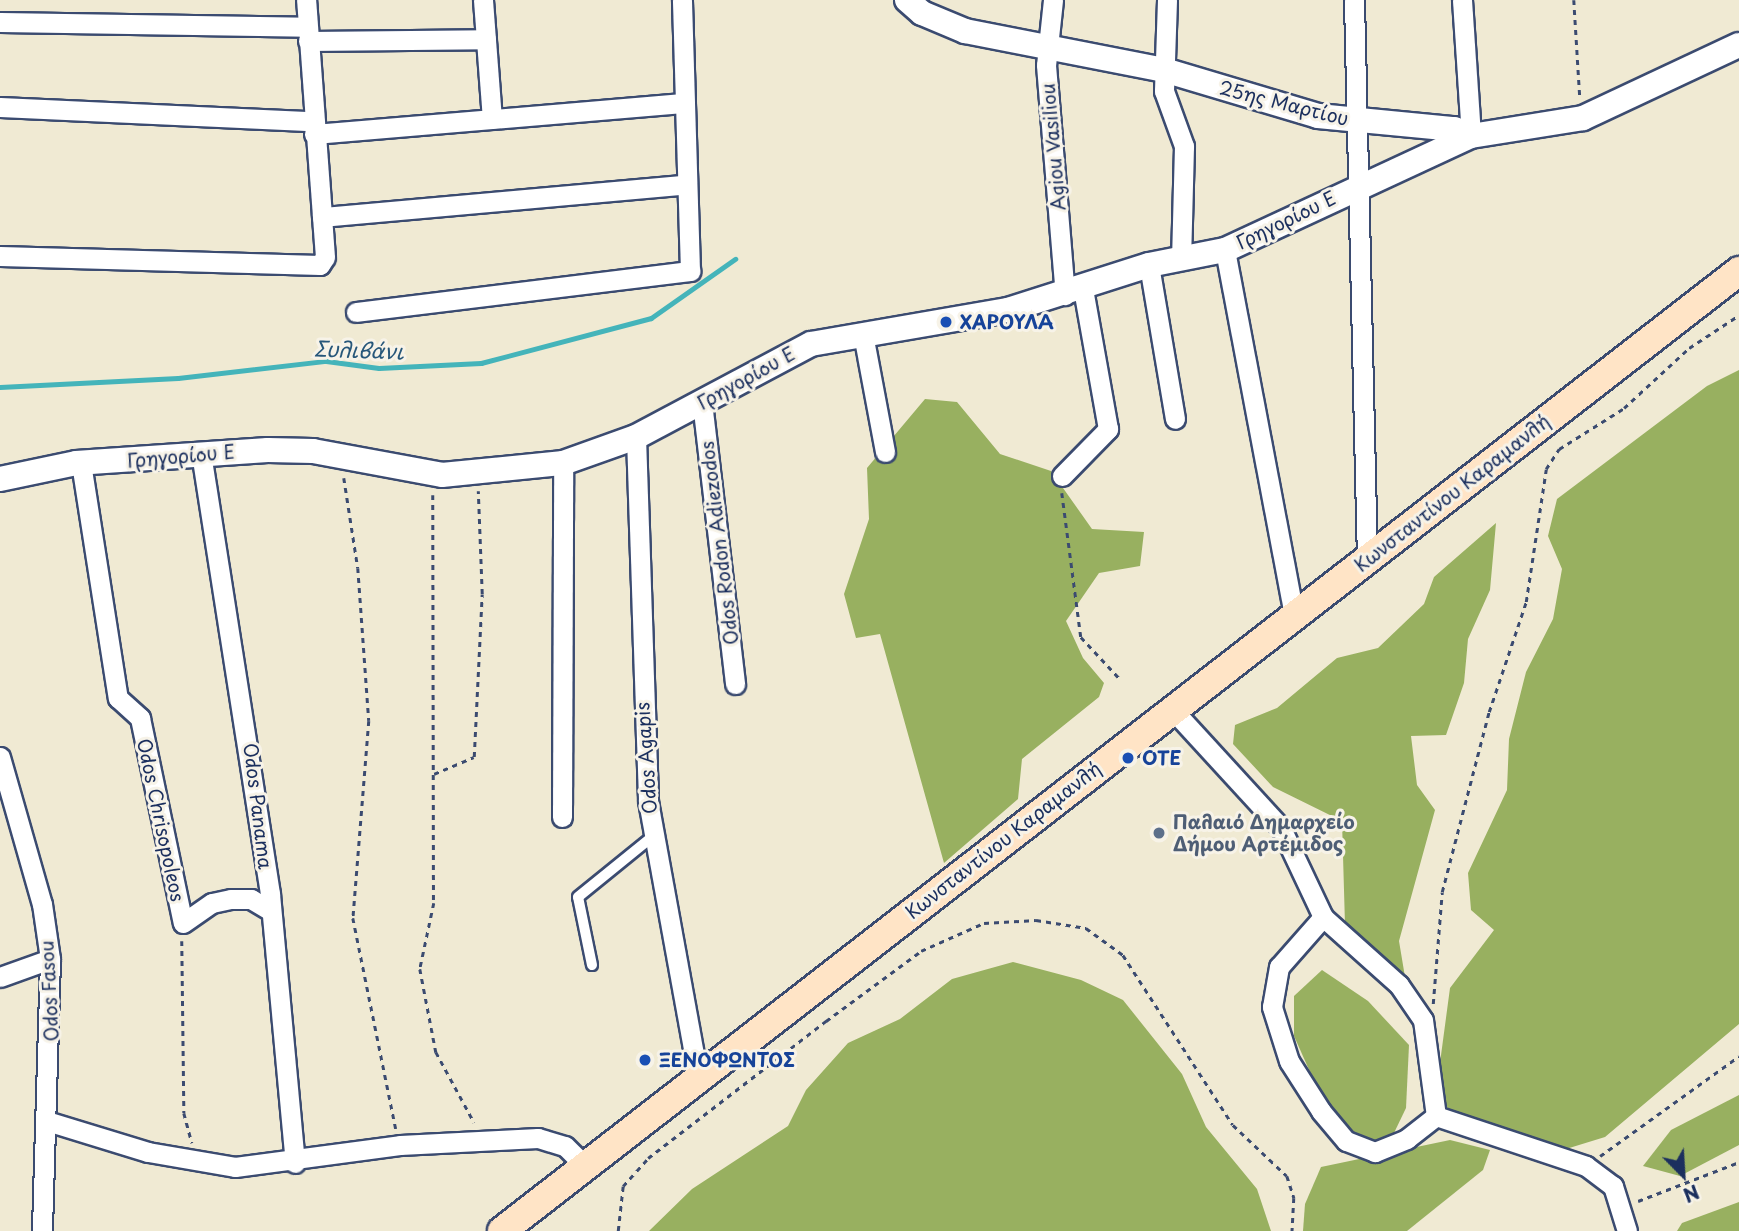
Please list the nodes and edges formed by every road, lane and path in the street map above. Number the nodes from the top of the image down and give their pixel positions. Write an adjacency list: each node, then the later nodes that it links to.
1 (306, 0): 11 (street)
2 (483, 0): 12 (street)
3 (682, 0): 16 (street)
4 (907, 0): 14 (street, 25ης Μαρτίου)
5 (1053, 0): 14 (street, Agiou Vasiliou)
6 (1167, 0): 15 (street)
7 (1354, 0): 20 (street)
8 (1462, 0): 22 (street)
9 (1574, 0): 18 (path)
10 (0, 22): 11 (street)
11 (307, 34): 12 (street); 21 (street)
12 (486, 39): 19 (street)
13 (1739, 45): 18 (street, 25ης Μαρτίου)
14 (1046, 48): 15 (street, 25ης Μαρτίου); 31 (street, Agiou Vasiliou)
15 (1164, 71): 20 (street, 25ης Μαρτίου); 28 (street)
16 (682, 103): 19 (street); 24 (street)
17 (0, 107): 21 (street)
18 (1583, 118): 22 (street, 25ης Μαρτίου)
19 (492, 119): 21 (street)
20 (1357, 122): 22 (street, 25ης Μαρτίου); 23 (street)
21 (313, 128): 25 (street)
22 (1471, 136): 23 (street, Γρηγορίου Ε)
23 (1358, 183): 26 (street, Γρηγορίου Ε); 47 (street)
24 (684, 185): 25 (street); 32 (street)
25 (321, 217): 27 (street)
26 (1225, 250): 28 (street, Γρηγορίου Ε); 48 (street)
27 (0, 256)
28 (1181, 260): 29 (street, Γρηγορίου Ε)
29 (1149, 265): 31 (street, Γρηγορίου Ε); 36 (street)
30 (1739, 271): 47 (main road, Κωνσταντίνου Καραμανλή)
31 (1074, 291): 34 (street, Γρηγορίου Ε); 45 (street, Agiou Vasiliou)
32 (356, 312)
33 (1739, 315): 63 (path)
34 (863, 334): 35 (street, Γρηγορίου Ε); 39 (street)
35 (702, 402): 37 (street, Γρηγορίου Ε); 50 (street, Odos Rodon Adiezodos)
36 (1175, 419)
37 (636, 436): 42 (street, Γρηγορίου Ε); 56 (street, Odos Agapis)
38 (201, 453): 40 (street, Γρηγορίου Ε); 41 (street, Γρηγορίου Ε); 57 (street, Odos Panama)
39 (885, 453)
40 (340, 456): 44 (street, Γρηγορίου Ε); 69 (path)
41 (81, 463): 46 (street, Γρηγορίου Ε); 59 (street, Odos Chrisopoleos)
42 (563, 463): 43 (street, Γρηγορίου Ε); 55 (street)
43 (477, 473): 44 (street, Γρηγορίου Ε); 53 (path)
44 (433, 474): 53 (path)
45 (1062, 476): 49 (path)
46 (0, 479)
47 (1367, 559): 48 (main road, Κωνσταντίνου Καραμανλή)
48 (1294, 616): 51 (main road, Κωνσταντίνου Καραμανλή)
49 (1121, 680)
50 (735, 684)
51 (1172, 709): 58 (street); 65 (main road, Κωνσταντίνου Καραμανλή)
52 (0, 757): 54 (street, Odos Fasou)
53 (432, 774): 68 (path)
54 (4, 787): 60 (street, Odos Fasou)
55 (562, 817)
56 (652, 837): 61 (lane); 65 (street, Odos Agapis)
57 (271, 911): 59 (street, Odos Chrisopoleos); 72 (street, Odos Panama)
58 (1323, 917): 63 (street); 66 (street)
59 (183, 923): 70 (path)
60 (51, 959): 62 (street); 67 (street, Odos Fasou)
61 (592, 965)
62 (0, 977)
63 (1423, 1020): 66 (street)
64 (1739, 1056): 74 (path)
65 (698, 1076): 73 (main road, Κωνσταντίνου Καραμανλή)
66 (1436, 1115): 74 (street)
67 (50, 1122): 70 (street); 76 (street, Odos Fasou)
68 (487, 1143): 69 (street); 73 (street)
69 (400, 1146): 72 (street)
70 (198, 1161): 72 (street)
71 (1739, 1162): 75 (path)
72 (295, 1163)
73 (584, 1165): 77 (main road, Κωνσταντίνου Καραμανλή)
74 (1586, 1166): 75 (street)
75 (1622, 1205): 80 (street)
76 (42, 1231)
77 (502, 1231)
78 (618, 1231): 79 (path)
79 (1292, 1231)
80 (1627, 1231)

